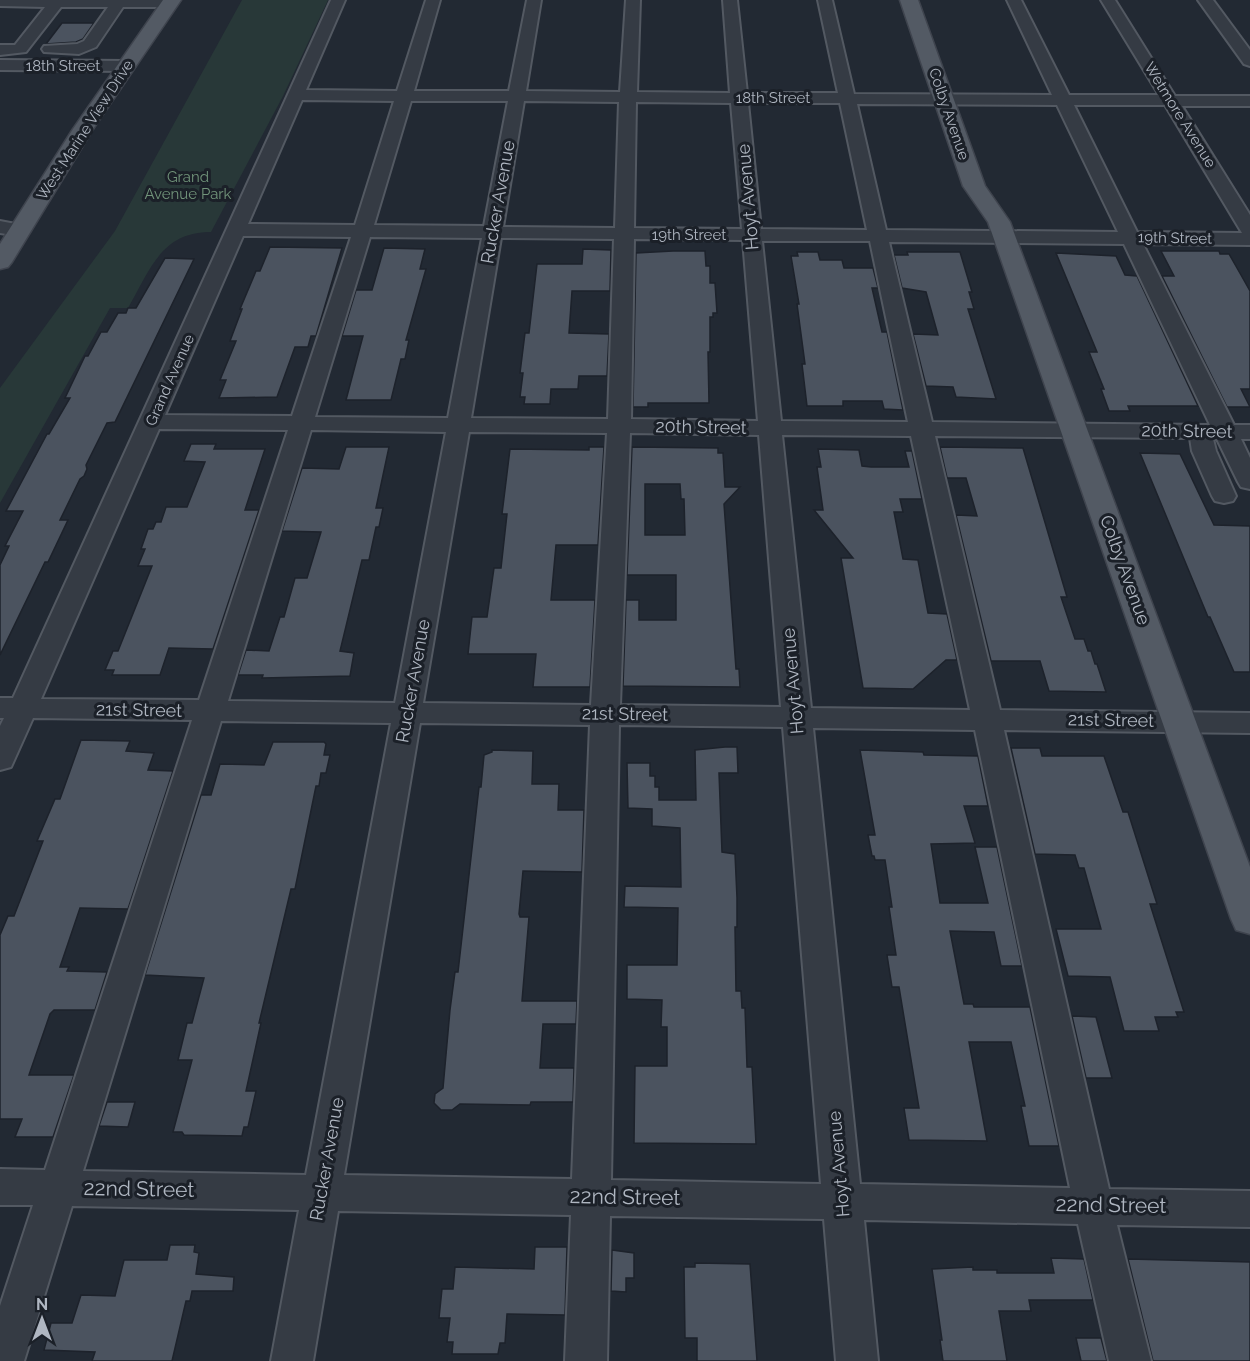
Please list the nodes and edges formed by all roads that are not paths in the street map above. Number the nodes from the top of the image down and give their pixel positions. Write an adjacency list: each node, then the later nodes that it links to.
1 (338, 0): 21 (street, Grand Avenue)
2 (432, 0): 22 (street)
3 (534, 0): 23 (street, Rucker Avenue)
4 (633, 0): 24 (street)
5 (729, 0): 25 (street, Hoyt Avenue)
6 (825, 0): 26 (street)
7 (909, 0): 27 (main road, Colby Avenue)
8 (1014, 0): 28 (street)
9 (1108, 0): 29 (street, Wetmore Avenue)
10 (1205, 0): 17 (street)
11 (171, 2): 13 (street); 19 (main road, West Marine View Drive)
12 (0, 3): 14 (street)
13 (120, 5): 14 (street); 16 (street)
14 (52, 9): 16 (street)
15 (1, 41): 16 (street)
16 (20, 49)
17 (1250, 61)
18 (0, 65): 19 (street, 18th Street)
19 (127, 66): 34 (main road, West Marine View Drive)
20 (957, 77): 31 (main road, Colby Avenue)
21 (297, 94): 22 (street, 18th Street); 35 (street, Grand Avenue)
22 (404, 95): 23 (street, 18th Street); 37 (street)
23 (516, 96): 24 (street, 18th Street); 38 (street, Rucker Avenue)
24 (628, 97): 25 (street, 18th Street); 39 (street)
25 (739, 98): 26 (street, 18th Street); 40 (street, Hoyt Avenue)
26 (846, 98): 27 (street, 18th Street); 41 (street)
27 (944, 99): 31 (street, 18th Street); 33 (main road, Colby Avenue)
28 (1062, 100): 29 (street, 18th Street); 31 (street, 18th Street); 42 (street)
29 (1170, 100): 30 (street, 18th Street); 36 (street, Wetmore Avenue)
30 (1250, 101)
31 (968, 108)
32 (997, 186): 33 (main road, Colby Avenue)
33 (1002, 229): 41 (street, 19th Street); 42 (street, 19th Street); 53 (main road, Colby Avenue)
34 (6, 230): 44 (main road, West Marine View Drive)
35 (236, 230): 37 (street, 19th Street); 47 (street, Grand Avenue)
36 (1250, 230)
37 (362, 232): 38 (street, 19th Street); 48 (street)
38 (492, 234): 39 (street, 19th Street); 49 (street, Rucker Avenue)
39 (624, 234): 40 (street, 19th Street); 50 (street)
40 (751, 236): 41 (street, 19th Street); 51 (street, Hoyt Avenue)
41 (877, 236): 52 (street)
42 (1131, 238): 43 (street, 19th Street); 45 (street)
43 (1250, 239)
44 (0, 262)
45 (1153, 282): 46 (street); 55 (street)
46 (1178, 282)
47 (151, 422): 48 (street, 20th Street); 59 (street, Grand Avenue)
48 (301, 423): 49 (street, 20th Street); 60 (street)
49 (458, 424): 50 (street, 20th Street); 61 (street, Rucker Avenue)
50 (618, 426): 51 (street, 20th Street); 62 (street)
51 (770, 427): 52 (street, 20th Street); 63 (street, Hoyt Avenue)
52 (922, 429): 53 (street, 20th Street); 64 (street)
53 (1074, 430): 54 (street, 20th Street); 65 (main road, Colby Avenue)
54 (1200, 431): 55 (street, 20th Street); 58 (street)
55 (1225, 431): 56 (street, 20th Street); 57 (street)
56 (1250, 432)
57 (1250, 482)
58 (1224, 495)
59 (11, 708): 60 (street, 21st Street); 67 (street, Grand Avenue)
60 (210, 711): 61 (street, 21st Street); 70 (street)
61 (408, 712): 62 (street, 21st Street); 71 (street, Rucker Avenue)
62 (605, 714): 63 (street, 21st Street); 72 (street)
63 (796, 716): 64 (street, 21st Street); 73 (street, Hoyt Avenue)
64 (987, 719): 65 (street, 21st Street); 74 (street)
65 (1179, 721): 66 (street, 21st Street); 68 (main road, Colby Avenue)
66 (1250, 723)
67 (0, 759)
68 (1250, 919)
69 (0, 1187): 70 (street, 22nd Street)
70 (57, 1188): 71 (street, 22nd Street); 76 (street)
71 (321, 1191): 72 (street, 22nd Street); 77 (street, Rucker Avenue)
72 (592, 1197): 73 (street, 22nd Street); 78 (street)
73 (842, 1201): 74 (street, 22nd Street); 79 (street, Hoyt Avenue)
74 (1093, 1205): 75 (street, 22nd Street); 80 (street)
75 (1250, 1209)
76 (3, 1361)
77 (292, 1361)
78 (586, 1361)
79 (857, 1361)
80 (1130, 1361)

